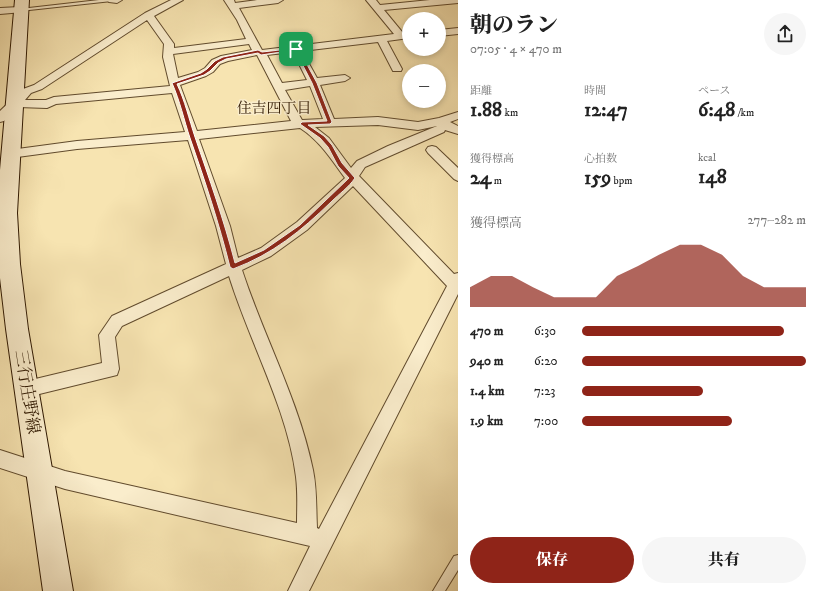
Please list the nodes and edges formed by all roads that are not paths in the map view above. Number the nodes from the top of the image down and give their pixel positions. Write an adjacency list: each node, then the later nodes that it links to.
1 (112, 0): 2 (street); 8 (lane)
2 (117, 0)
3 (178, 0): 9 (street)
4 (278, 0): 7 (street)
5 (371, 0): 10 (street)
6 (458, 0): 10 (street)
7 (231, 3): 16 (street)
8 (14, 7): 25 (main road, 三行庄野線)
9 (153, 8): 18 (street); 25 (street)
10 (378, 8): 12 (street)
11 (458, 31): 13 (street)
12 (402, 32)
13 (446, 32)
14 (402, 35): 15 (street)
15 (381, 38): 17 (street); 20 (street)
16 (252, 41): 18 (street); 19 (street)
17 (296, 49): 19 (street); 22 (street)
18 (168, 52): 23 (street)
19 (260, 52): 23 (street); 24 (street)
20 (397, 69)
21 (345, 78): 22 (street)
22 (314, 83): 24 (street); 26 (street)
23 (176, 86): 25 (street); 29 (street)
24 (279, 87): 28 (street)
25 (10, 110): 31 (main road, 三行庄野線)
26 (330, 122): 27 (street); 28 (street)
27 (453, 123): 33 (street)
28 (300, 124): 29 (street); 33 (street)
29 (192, 136): 31 (street); 35 (street)
30 (432, 150): 32 (street)
31 (10, 154): 34 (main road, 三行庄野線)
32 (458, 176)
33 (352, 177): 35 (street); 36 (street)
34 (4, 185): 37 (main road, 三行庄野線)
35 (233, 267): 37 (street); 40 (street)
36 (456, 282): 40 (street)
37 (27, 389): 39 (main road, 三行庄野線)
38 (0, 459): 39 (street)
39 (40, 471): 40 (street); 42 (main road, 三行庄野線)
40 (316, 537): 43 (street)
41 (458, 560): 44 (lane)
42 (58, 591)
43 (298, 591)
44 (439, 591)

